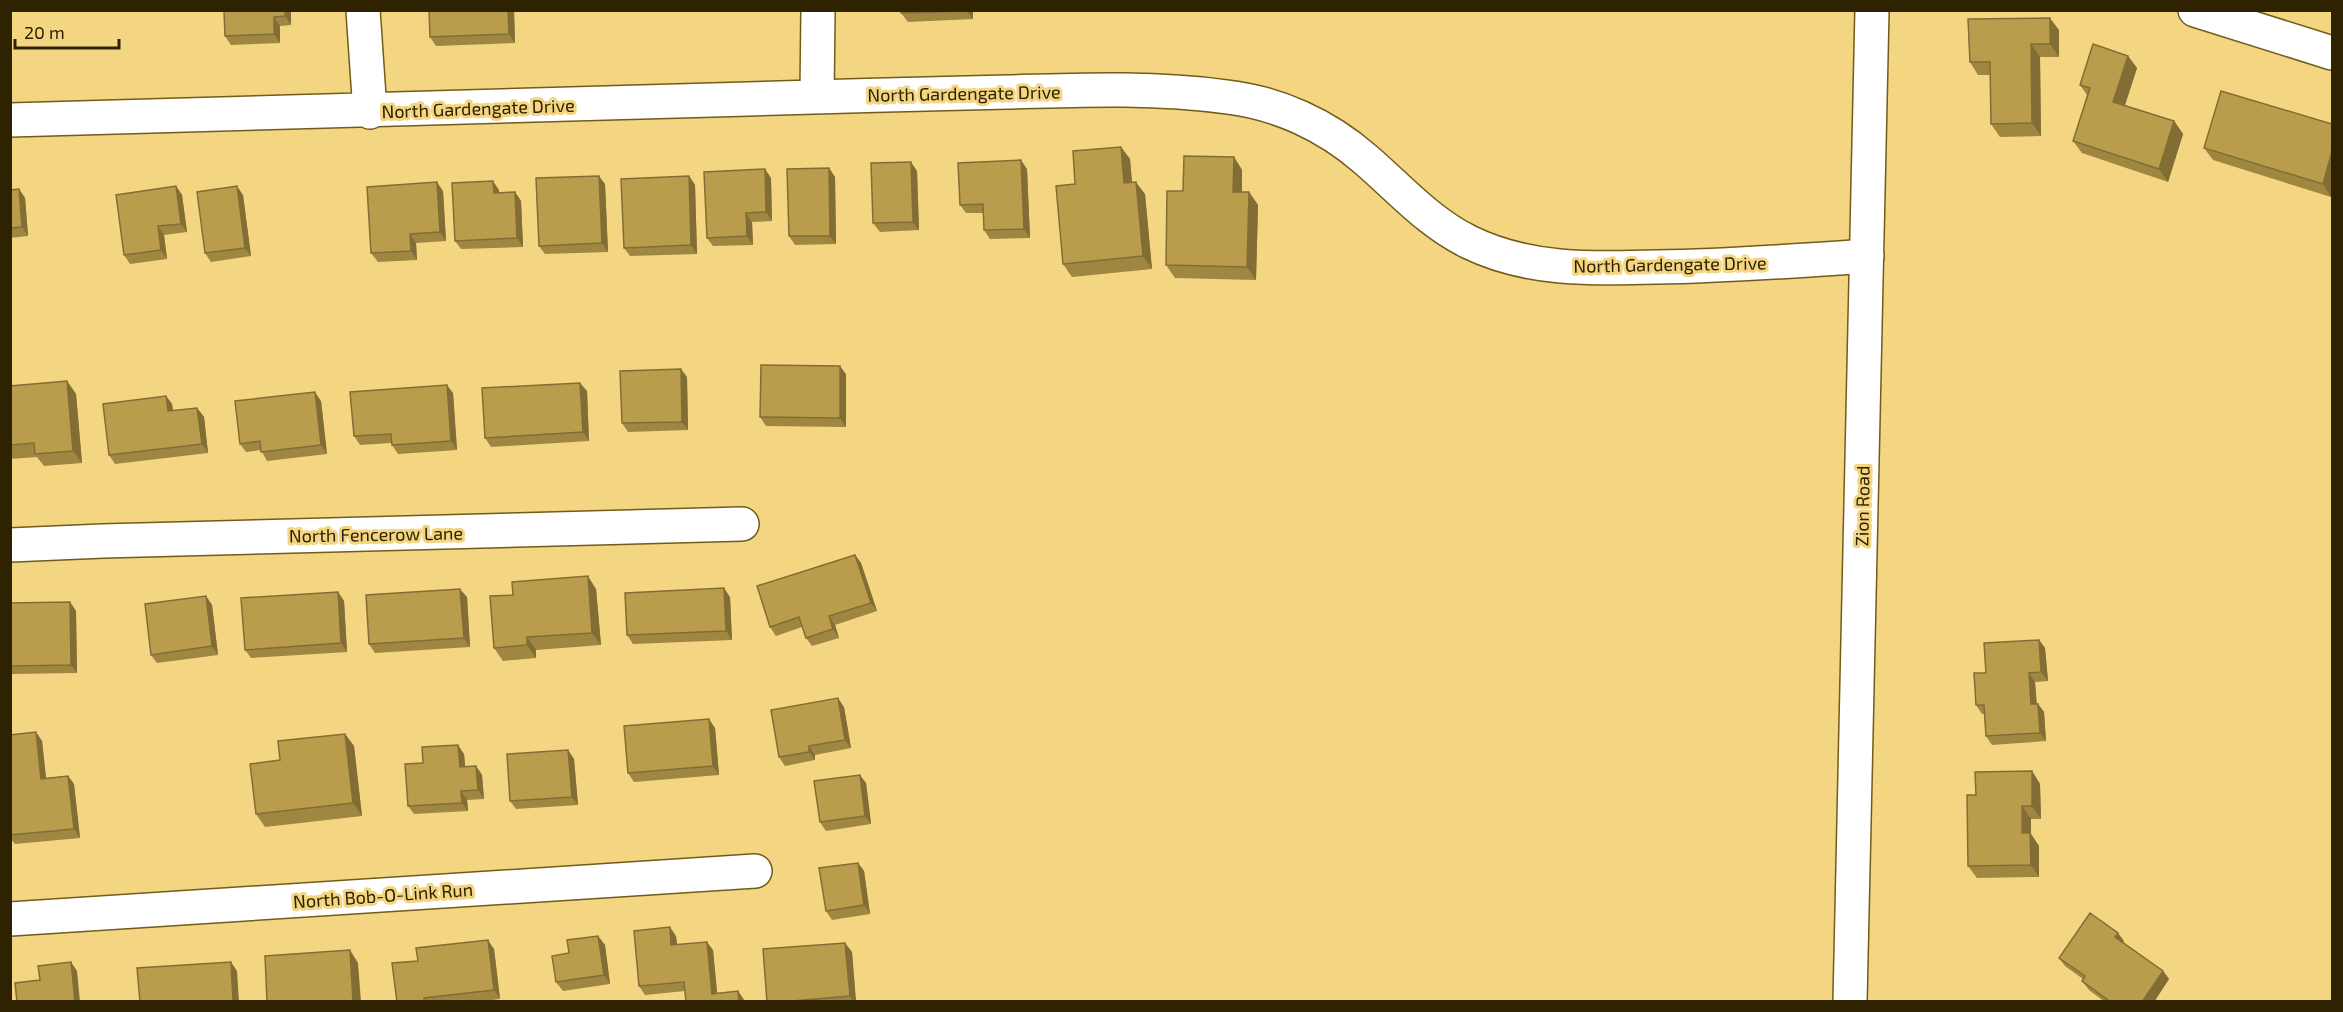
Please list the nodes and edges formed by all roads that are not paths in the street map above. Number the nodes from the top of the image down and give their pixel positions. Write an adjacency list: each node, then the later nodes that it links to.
1 (363, 10): 7 (street)
2 (818, 10): 6 (street)
3 (1872, 10): 9 (street, Zion Road)
4 (2195, 10): 5 (street)
5 (2332, 53)
6 (817, 96): 7 (street, North Gardengate Drive); 9 (street, North Gardengate Drive)
7 (370, 112): 8 (street, North Gardengate Drive)
8 (10, 120)
9 (1867, 256): 14 (street, Zion Road)
10 (742, 524): 11 (street, North Fencerow Lane)
11 (10, 545)
12 (755, 870): 13 (street, North Bob-O-Link Run)
13 (10, 919)
14 (1850, 1002)

